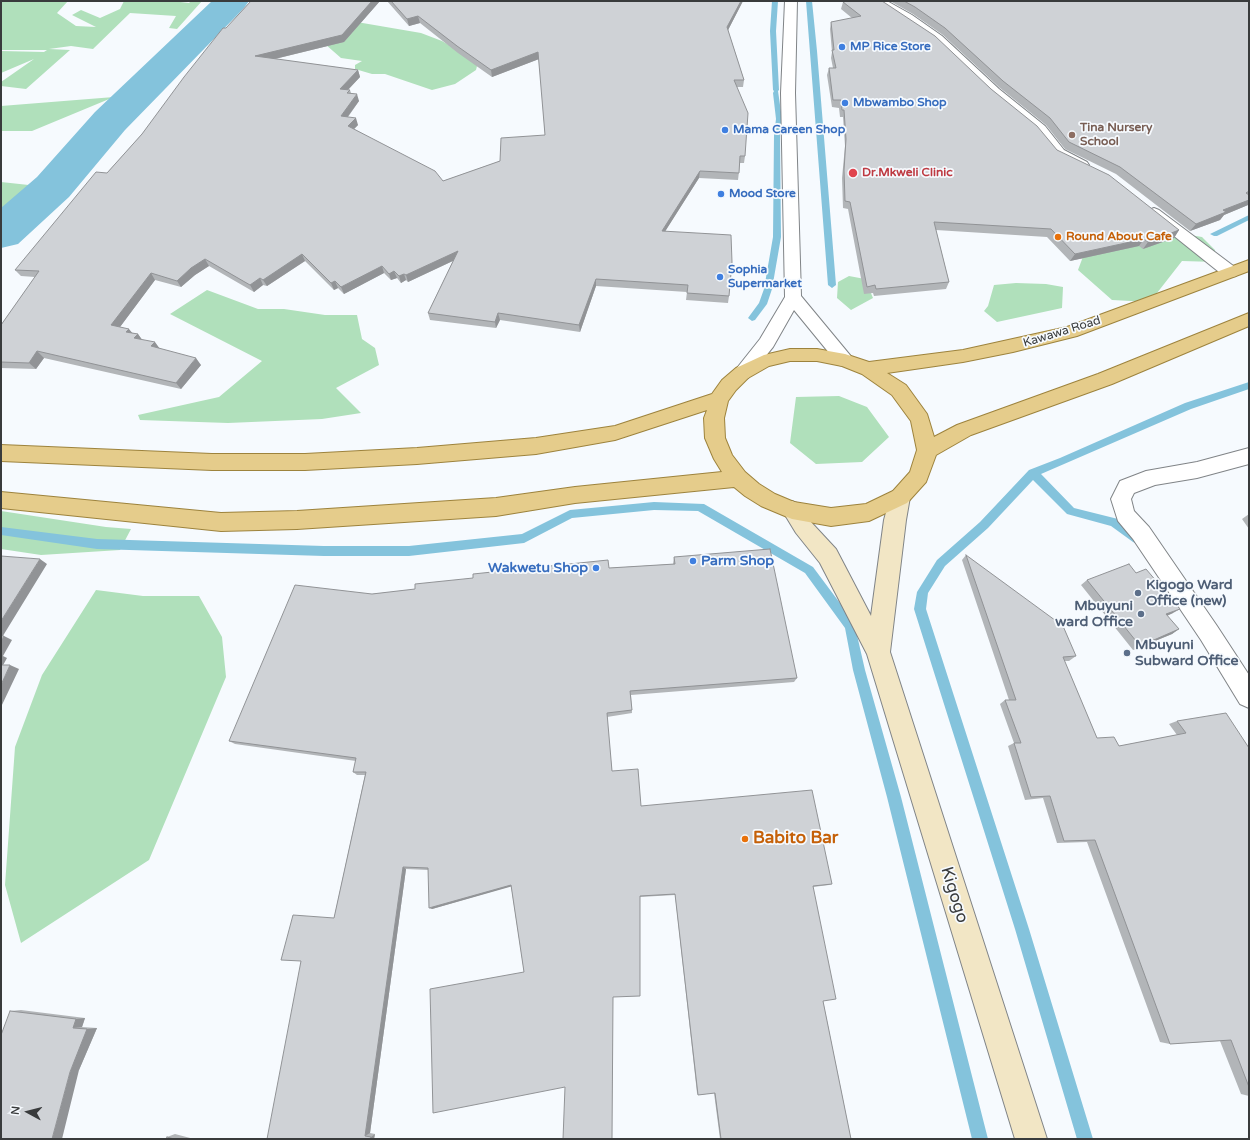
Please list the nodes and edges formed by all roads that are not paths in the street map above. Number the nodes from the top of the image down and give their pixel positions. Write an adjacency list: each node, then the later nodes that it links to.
1 (791, 1): 7 (street)
2 (879, 1): 3 (street)
3 (1093, 169)
4 (1144, 205): 6 (street)
5 (1249, 265): 6 (main road, Kawawa Road)
6 (1230, 272): 10 (main road, Kawawa Road)
7 (793, 297): 9 (street); 11 (street)
8 (1249, 319): 13 (main road)
9 (845, 360): 10 (main road); 11 (main road)
10 (868, 369): 13 (main road)
11 (742, 373): 12 (main road)
12 (719, 399): 14 (main road); 16 (main road)
13 (926, 450): 17 (main road)
14 (1, 453)
15 (1249, 456): 21 (street)
16 (738, 478): 18 (main road); 19 (main road)
17 (900, 497): 19 (main road); 20 (main road)
18 (1, 500)
19 (792, 510): 20 (main road)
20 (878, 652): 22 (main road, Kigogo)
21 (1249, 696)
22 (1031, 1139)

